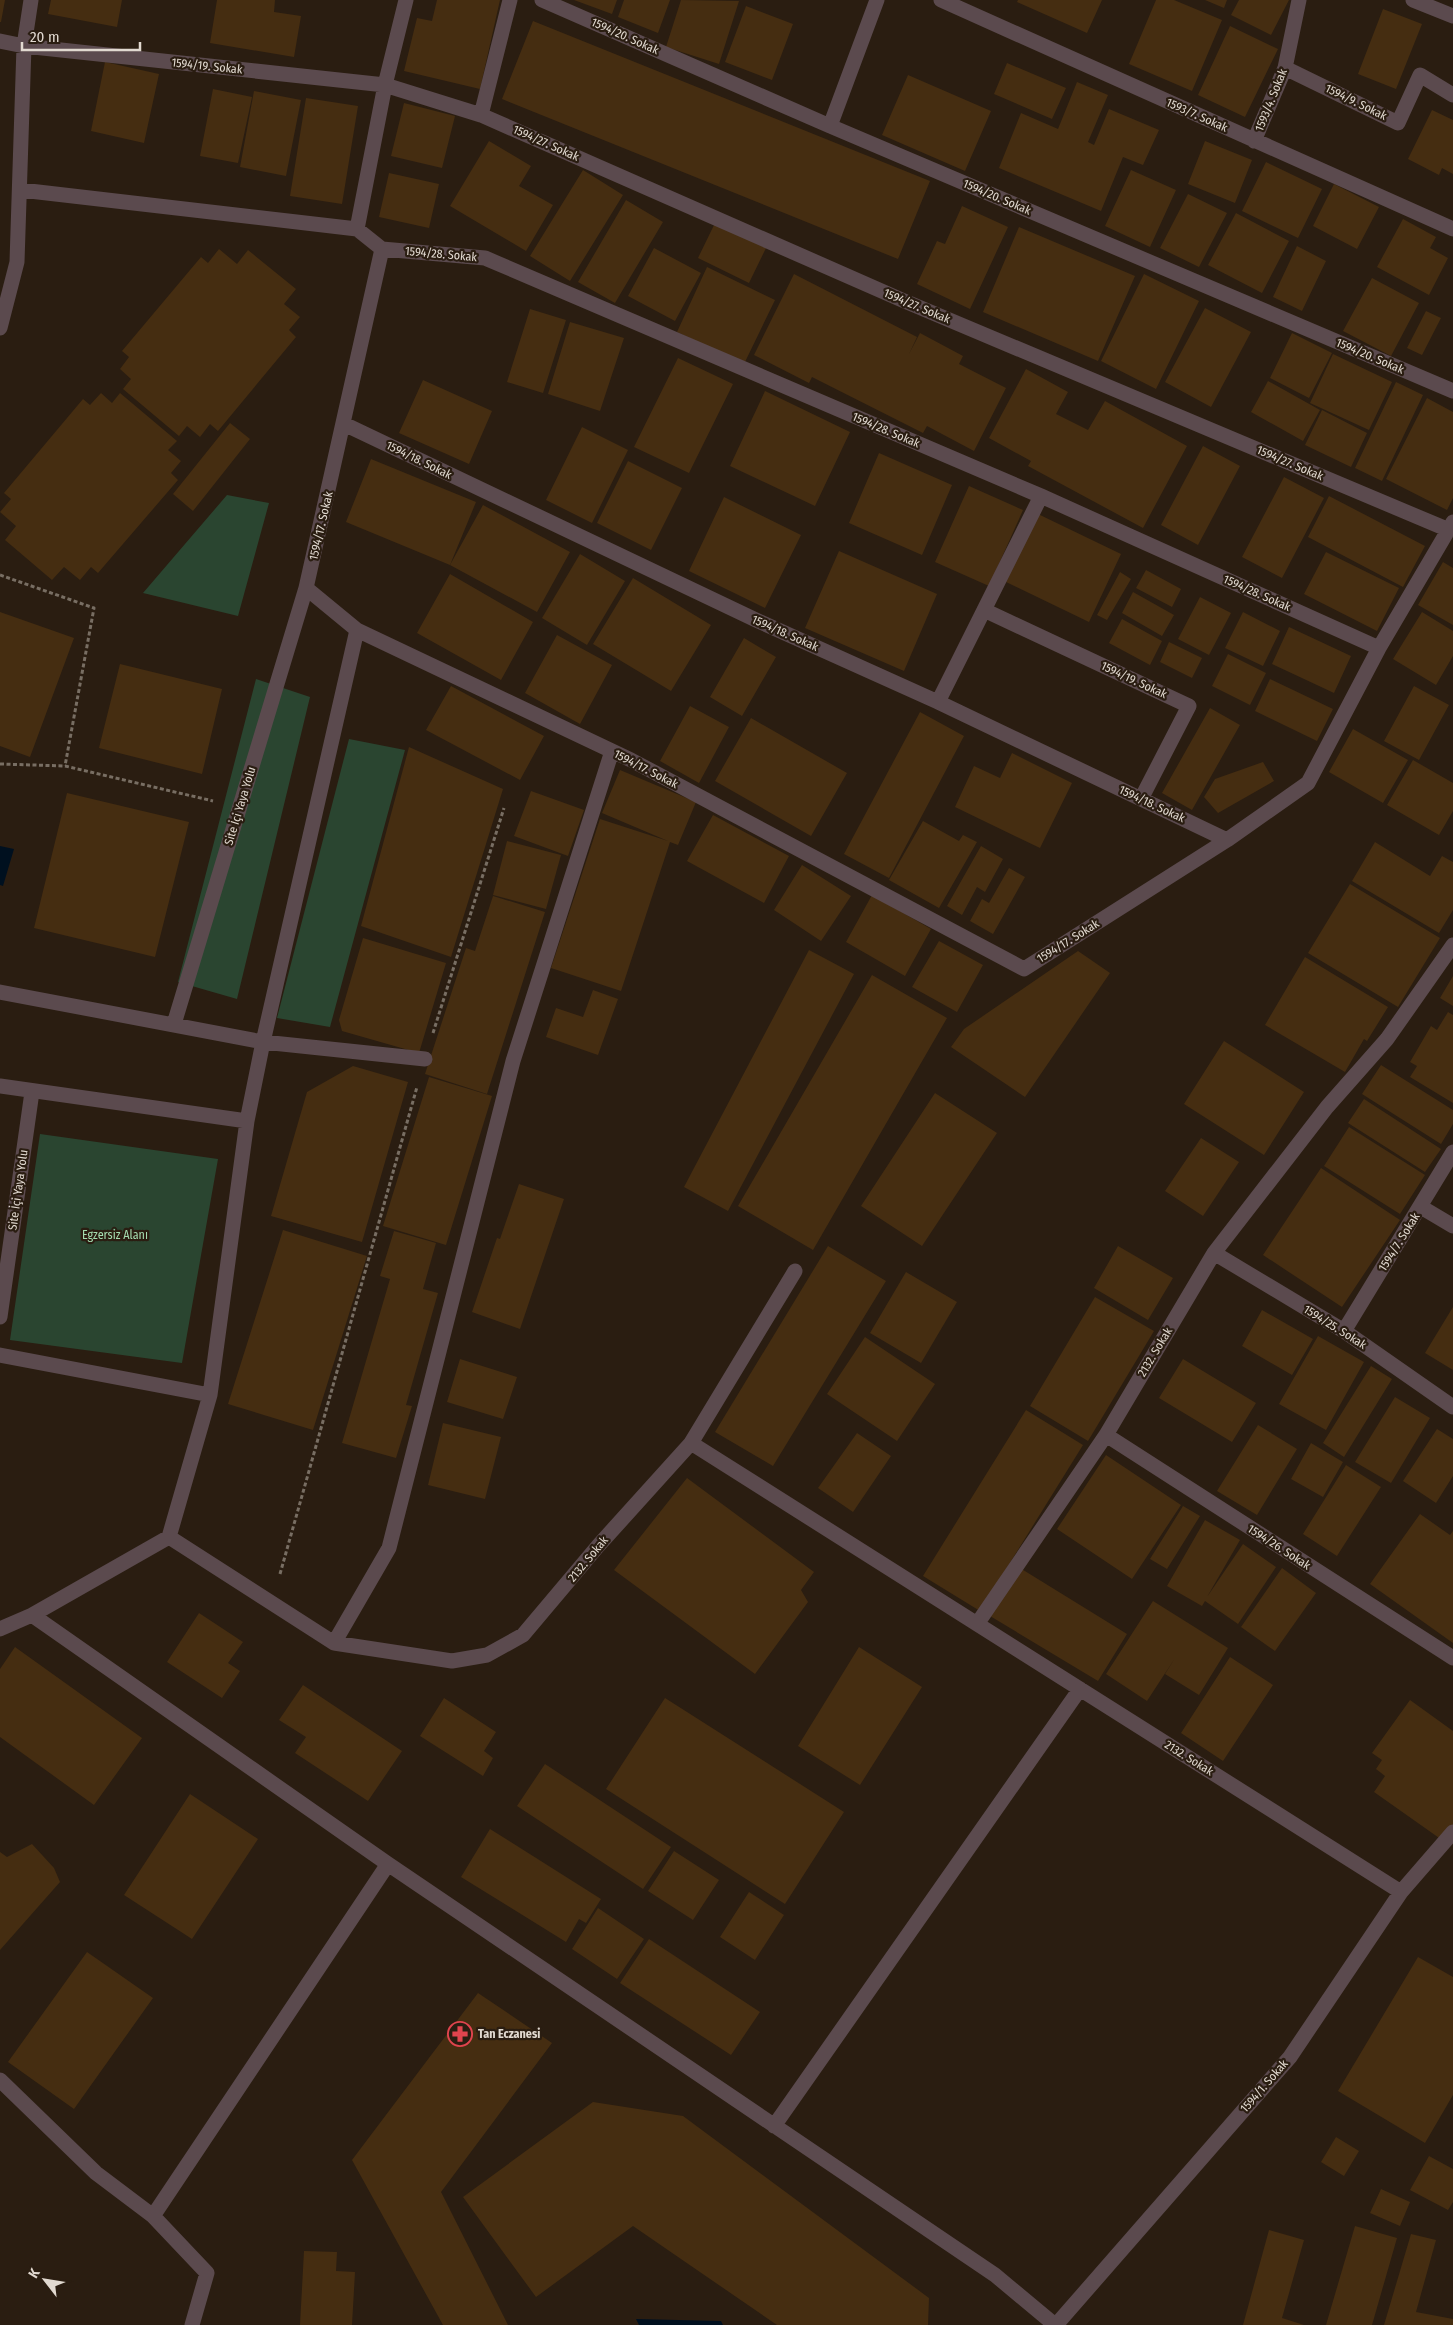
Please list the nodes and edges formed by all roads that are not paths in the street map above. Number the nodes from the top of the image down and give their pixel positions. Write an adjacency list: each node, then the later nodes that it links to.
1 (31, 0): 11 (street)
2 (406, 0): 13 (street)
3 (510, 0): 15 (street)
4 (542, 0): 16 (street, 1594/20. Sokak)
5 (877, 0): 16 (street)
6 (941, 0): 17 (street, 1593/7. Sokak)
7 (1299, 0): 12 (street, 1593/4. Sokak)
8 (1413, 0): 9 (street)
9 (1453, 16)
10 (0, 41): 11 (street, 1594/19. Sokak)
11 (24, 46): 13 (street, 1594/19. Sokak); 18 (street)
12 (1285, 68): 14 (street, 1594/9. Sokak); 17 (street, 1593/4. Sokak)
13 (385, 85): 15 (street, 1594/27. Sokak); 19 (street)
14 (1453, 95)
15 (481, 115): 26 (street, 1594/27. Sokak)
16 (830, 126): 23 (street, 1594/20. Sokak)
17 (1254, 141): 20 (street, 1593/7. Sokak)
18 (21, 190): 19 (street); 22 (street)
19 (357, 229): 21 (street)
20 (1453, 230)
21 (382, 249): 24 (street, 1594/17. Sokak); 25 (street, 1594/28. Sokak)
22 (0, 328)
23 (1453, 391)
24 (344, 424): 27 (street, 1594/17. Sokak); 31 (street, 1594/18. Sokak)
25 (1041, 496): 28 (street); 30 (street, 1594/28. Sokak)
26 (1451, 526): 30 (street)
27 (306, 588): 29 (street, 1594/17. Sokak); 37 (street, Site İçi Yaya Yolu)
28 (984, 610): 31 (street); 33 (street, 1594/19. Sokak)
29 (357, 630): 32 (street, 1594/17. Sokak); 38 (street)
30 (1379, 648): 34 (street, 1594/17. Sokak)
31 (938, 702): 33 (street, 1594/18. Sokak)
32 (612, 751): 34 (street, 1594/17. Sokak); 59 (street)
33 (1141, 798): 34 (street, 1594/18. Sokak)
34 (1227, 840)
35 (1453, 945): 46 (street, 2132. Sokak)
36 (0, 992): 37 (street)
37 (174, 1024): 38 (street)
38 (263, 1042): 39 (street); 42 (street)
39 (425, 1059)
40 (0, 1086): 41 (street)
41 (32, 1092): 42 (street); 48 (street, Site İçi Yaya Yolu)
42 (248, 1121): 51 (street)
43 (1453, 1152): 44 (street, 1594/7. Sokak)
44 (1421, 1207): 45 (street); 49 (street, 1594/7. Sokak)
45 (1453, 1226)
46 (1214, 1253): 49 (street, 1594/25. Sokak); 53 (street, 2132. Sokak)
47 (795, 1271): 54 (street)
48 (0, 1318)
49 (1344, 1331): 52 (street, 1594/25. Sokak)
50 (0, 1355): 51 (street)
51 (210, 1395): 55 (street)
52 (1453, 1407)
53 (1106, 1435): 57 (street, 2132. Sokak); 60 (street, 1594/26. Sokak)
54 (691, 1443): 57 (street, 2132. Sokak); 59 (street, 2132. Sokak)
55 (169, 1537): 56 (street); 59 (street, 2132. Sokak)
56 (32, 1615): 58 (street); 63 (street)
57 (977, 1624): 61 (street, 2132. Sokak)
58 (0, 1629)
59 (334, 1643)
60 (1453, 1658)
61 (1080, 1689): 64 (street, 2132. Sokak); 66 (street)
62 (1453, 1832): 64 (street, 1594/1. Sokak)
63 (388, 1864): 66 (street); 67 (street)
64 (1401, 1892): 69 (street, 1594/1. Sokak)
65 (0, 2080): 67 (street)
66 (774, 2126): 69 (street)
67 (154, 2216): 68 (street)
68 (192, 2325)
69 (1056, 2325)

